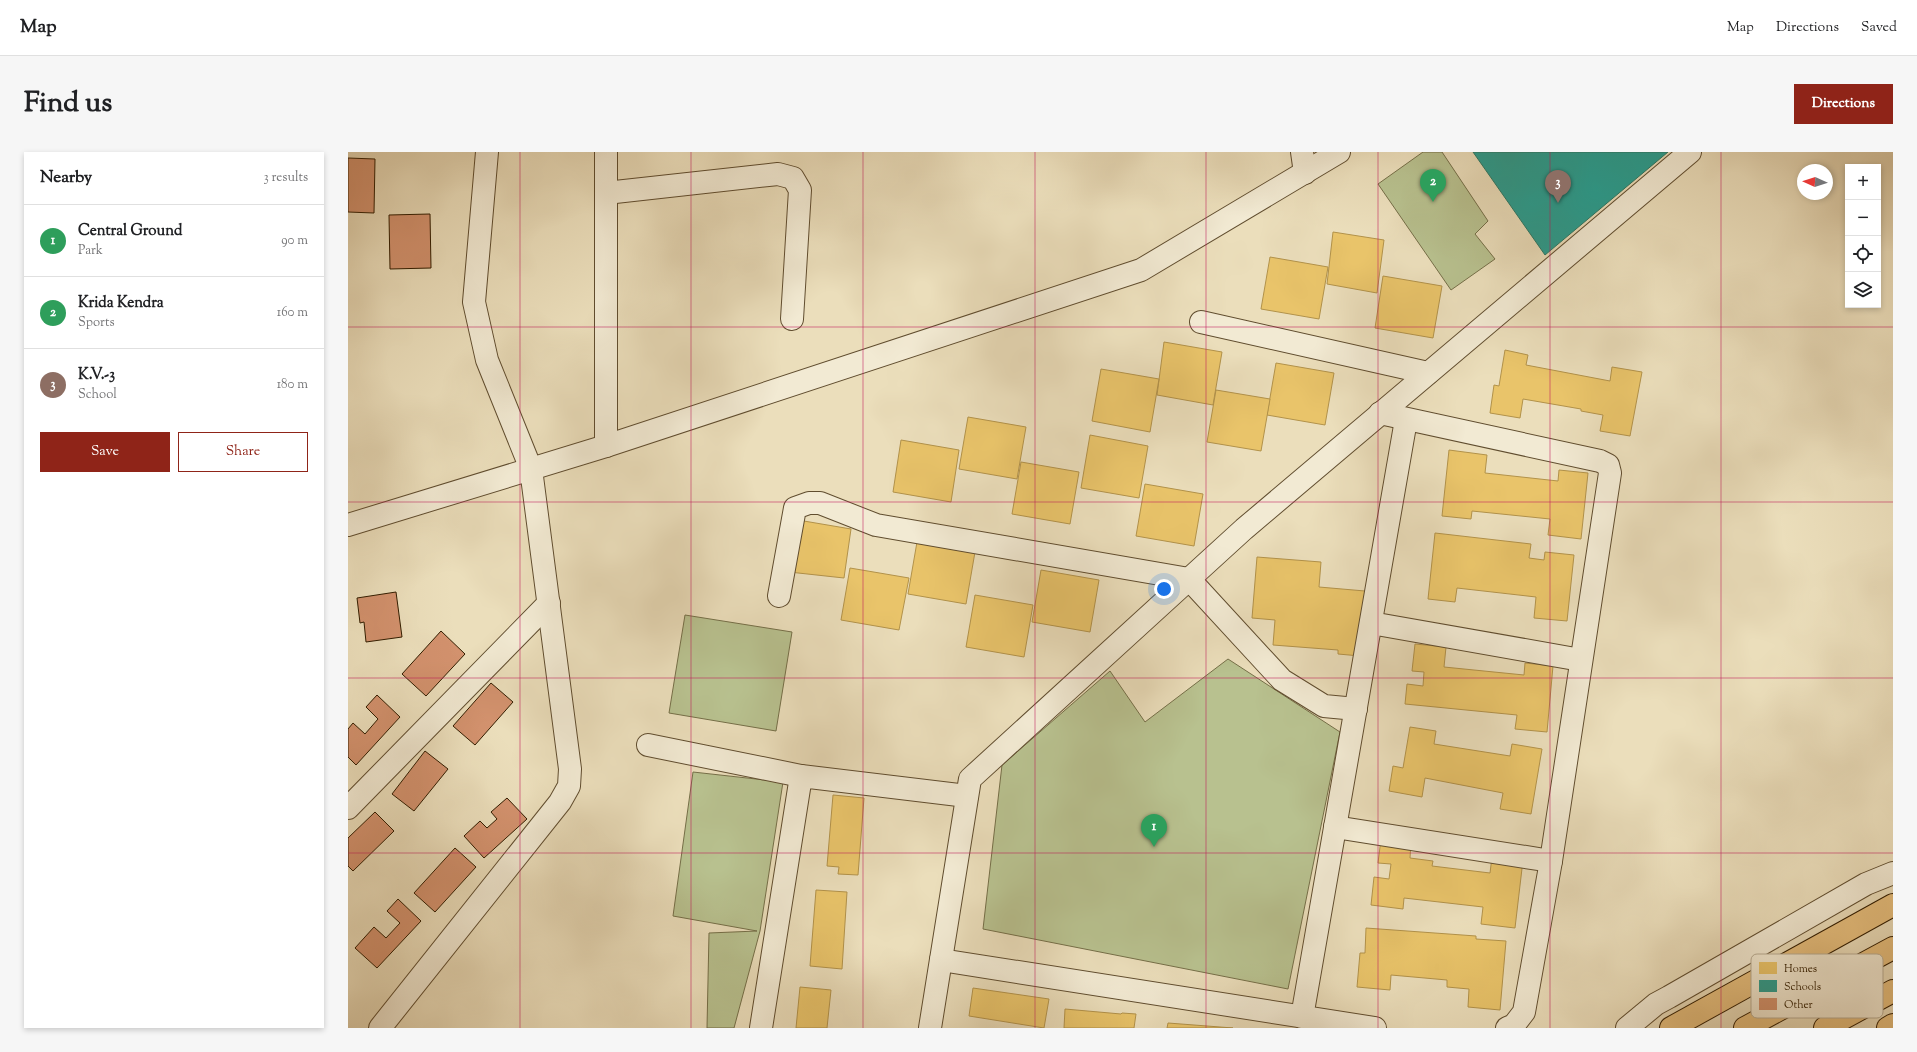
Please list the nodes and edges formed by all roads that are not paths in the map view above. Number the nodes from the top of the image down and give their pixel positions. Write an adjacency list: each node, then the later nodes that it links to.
1 (487, 152): 13 (street)
2 (606, 152): 6 (street)
3 (1339, 152): 5 (street)
4 (1690, 152): 9 (street)
5 (1303, 162): 12 (street)
6 (606, 194): 7 (street); 12 (street)
7 (792, 319)
8 (1201, 322): 9 (street)
9 (1428, 373): 10 (street)
10 (1380, 413): 11 (street); 15 (street)
11 (1406, 420): 18 (street); 19 (street)
12 (606, 446): 13 (street)
13 (532, 469): 14 (street); 17 (street)
14 (348, 525)
15 (1190, 579): 16 (street); 20 (street); 23 (street)
16 (779, 596)
17 (549, 603): 24 (street); 41 (street)
18 (1371, 623): 19 (street); 20 (street)
19 (1581, 660): 26 (street)
20 (1356, 709): 25 (street)
21 (648, 746): 22 (street)
22 (801, 776): 23 (street); 42 (street)
23 (967, 796): 32 (street)
24 (348, 808)
25 (1335, 827): 26 (street); 36 (street)
26 (1551, 861): 45 (street)
27 (1893, 873): 46 (street)
28 (1893, 905): 30 (main road)
29 (1893, 948): 31 (main road)
30 (1805, 954)
31 (1882, 954)
32 (941, 960): 39 (street); 43 (street)
33 (1751, 984): 47 (main road)
34 (1893, 991): 35 (main road)
35 (1883, 996)
36 (1302, 1017): 39 (street); 44 (street)
37 (1763, 1018): 48 (main road)
38 (1843, 1018): 49 (main road)
39 (1257, 1019)
40 (1893, 1025): 50 (main road)
41 (380, 1028)
42 (761, 1028)
43 (930, 1028)
44 (1375, 1028)
45 (1507, 1028)
46 (1627, 1028)
47 (1671, 1028)
48 (1744, 1028)
49 (1825, 1028)
50 (1888, 1028)

